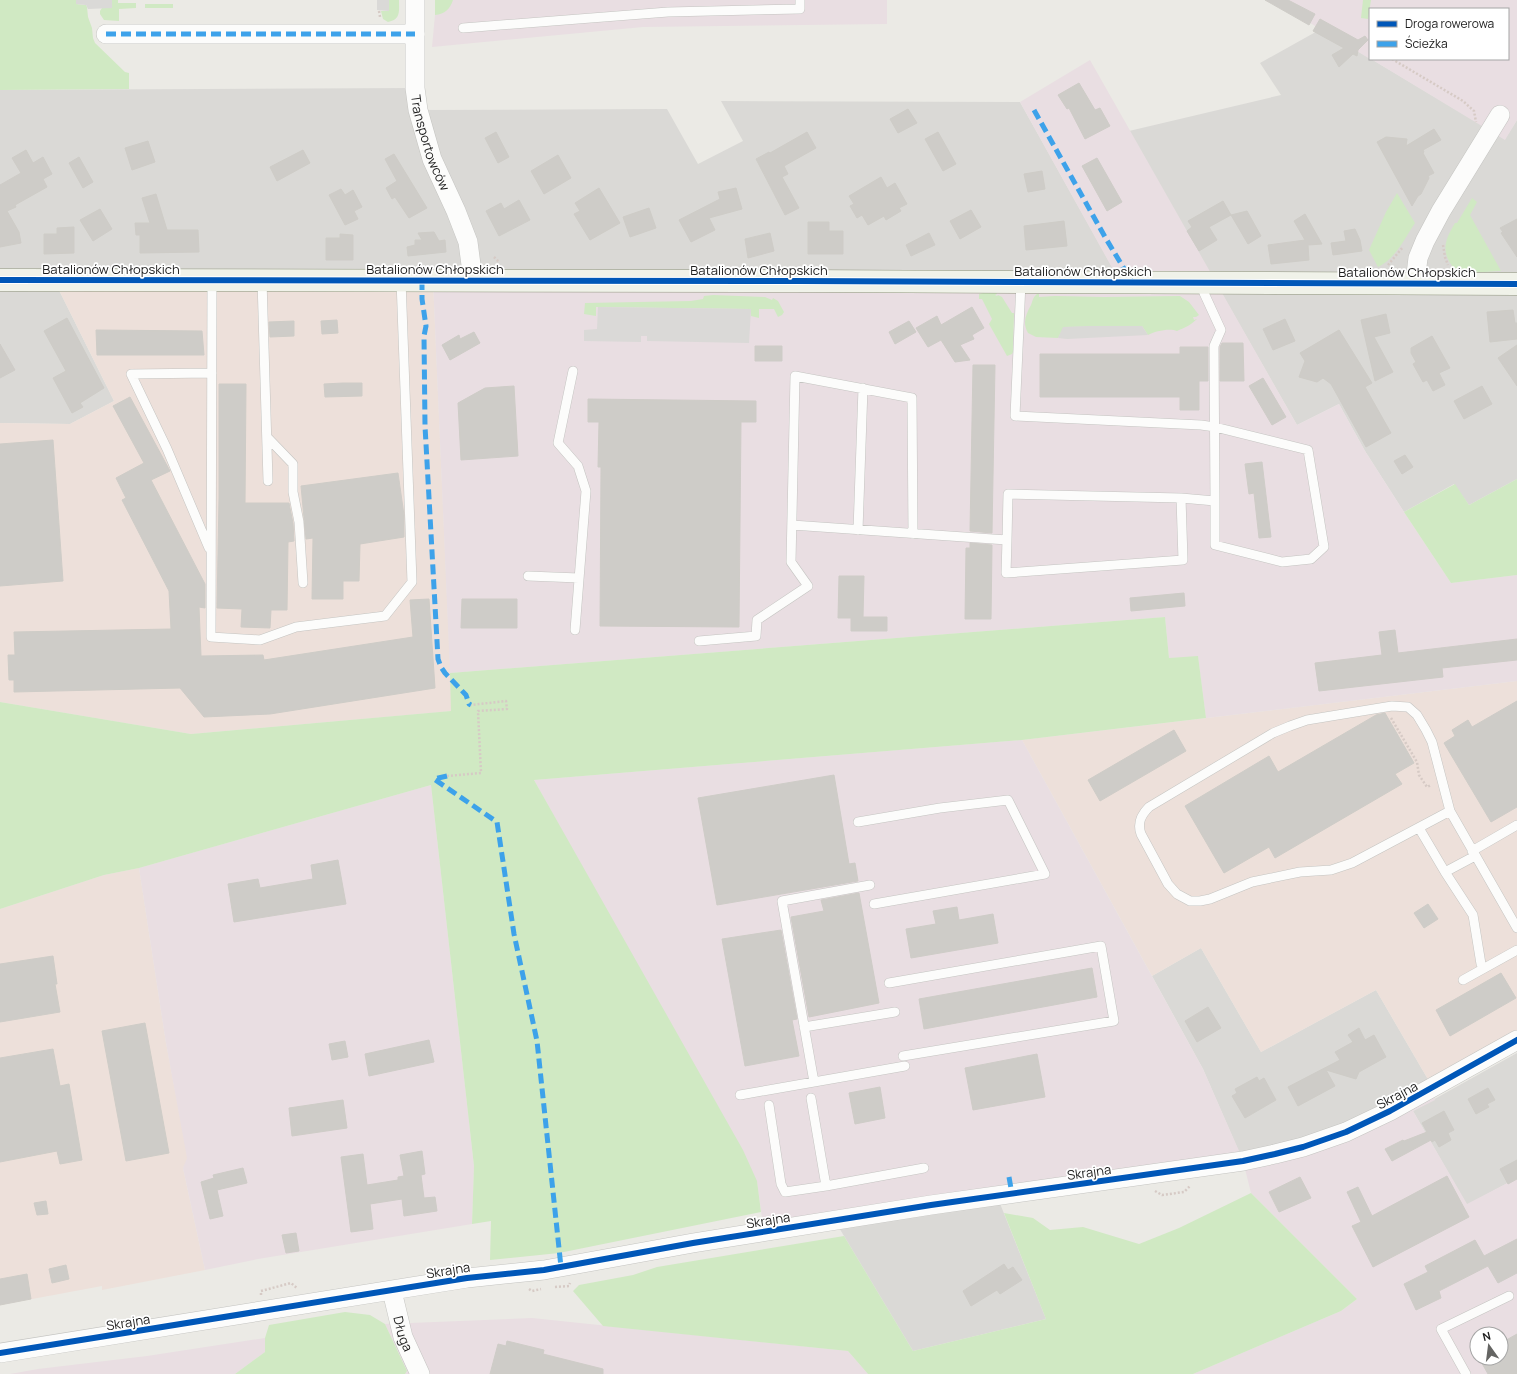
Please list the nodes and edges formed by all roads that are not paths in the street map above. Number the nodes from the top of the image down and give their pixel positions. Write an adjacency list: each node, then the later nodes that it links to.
1 (415, 0): 5 (street, Transportowców)
2 (800, 0): 3 (lane)
3 (463, 28)
4 (106, 34): 5 (street)
5 (415, 34): 11 (street, Transportowców)
6 (1500, 115): 14 (street)
7 (0, 280): 8 (street, Batalionów Chłopskich)
8 (212, 280): 9 (street, Batalionów Chłopskich); 17 (lane)
9 (262, 280): 10 (street, Batalionów Chłopskich); 20 (lane)
10 (401, 280): 11 (street, Batalionów Chłopskich); 28 (lane)
11 (473, 280): 12 (street, Batalionów Chłopskich)
12 (1022, 282): 13 (street, Batalionów Chłopskich); 19 (lane)
13 (1202, 283): 14 (street, Batalionów Chłopskich); 19 (lane)
14 (1415, 283): 15 (street, Batalionów Chłopskich)
15 (1517, 284)
16 (573, 371): 30 (lane)
17 (212, 373): 28 (lane); 28 (lane)
18 (863, 388): 24 (lane); 25 (lane); 26 (lane)
19 (1215, 427): 23 (lane); 23 (lane)
20 (267, 437): 21 (lane); 31 (lane)
21 (268, 481)
22 (1181, 498): 23 (lane); 27 (lane); 27 (lane)
23 (1216, 501)
24 (792, 525): 25 (lane); 33 (lane)
25 (858, 530): 26 (lane)
26 (913, 534): 27 (lane)
27 (1007, 540)
28 (211, 552)
29 (528, 576): 30 (lane)
30 (579, 578): 32 (lane)
31 (303, 583)
32 (575, 630)
33 (699, 641)
34 (1450, 811): 37 (lane); 37 (lane); 38 (lane)
35 (858, 822): 41 (lane)
36 (1517, 825): 38 (lane)
37 (1419, 828): 39 (lane)
38 (1474, 853): 39 (lane); 42 (lane)
39 (1445, 872): 44 (lane)
40 (870, 885): 48 (lane)
41 (874, 904)
42 (1517, 928)
43 (1517, 950): 44 (lane)
44 (1483, 968): 45 (lane)
45 (1463, 980)
46 (889, 983): 50 (lane)
47 (895, 1012): 48 (lane)
48 (804, 1027): 52 (lane)
49 (1517, 1040): 58 (street, Skrajna)
50 (903, 1056)
51 (905, 1066): 52 (lane)
52 (814, 1082): 53 (lane)
53 (740, 1095)
54 (811, 1098): 57 (lane)
55 (769, 1105): 57 (lane)
56 (924, 1168): 57 (lane)
57 (826, 1186)
58 (392, 1291): 60 (street, Skrajna); 61 (street, Długa)
59 (1509, 1296): 62 (lane)
60 (0, 1353)
61 (420, 1374)
62 (1466, 1374)

